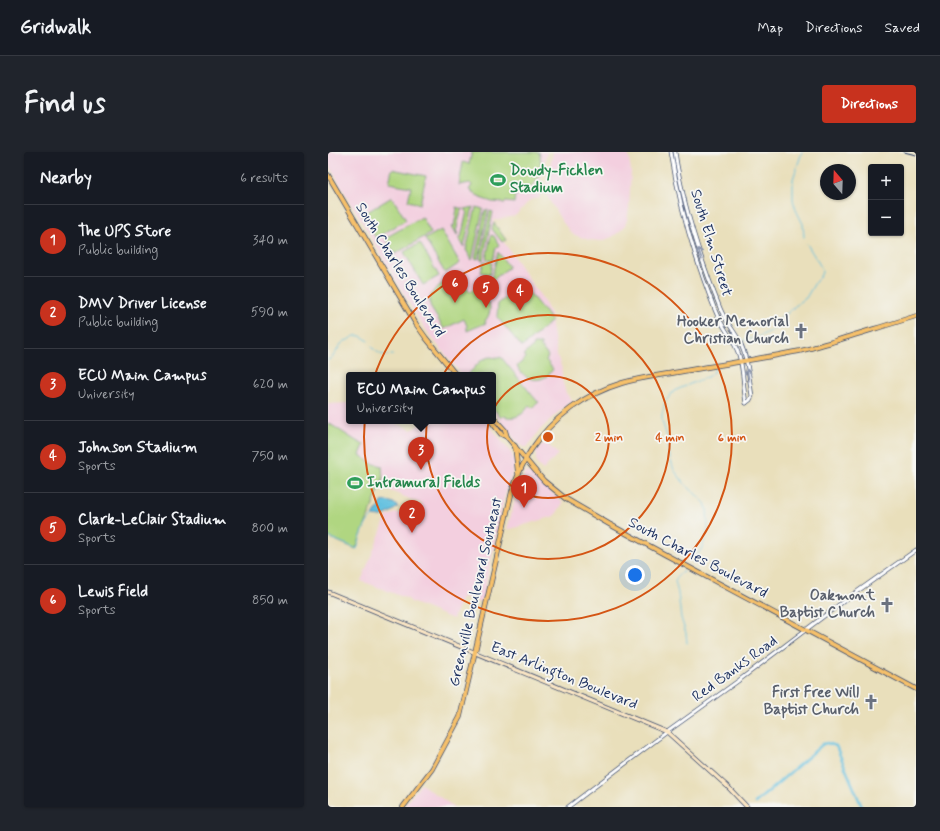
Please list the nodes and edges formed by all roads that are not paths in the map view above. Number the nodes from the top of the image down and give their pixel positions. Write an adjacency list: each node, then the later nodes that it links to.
1 (671, 152): 6 (street, South Elm Street)
2 (675, 152): 5 (street, South Elm Street, one-way to 2)
3 (328, 175): 7 (main road, South Charles Boulevard)
4 (916, 316): 5 (main road, Greenville Boulevard Southeast)
5 (746, 361): 6 (main road, Greenville Boulevard Southeast); 6 (street, South Elm Street, one-way to 5)
6 (740, 362): 12 (main road, Greenville Boulevard Southeast)
7 (454, 372)
8 (496, 420): 10 (main road, South Charles Boulevard)
9 (493, 424): 10 (main road, South Charles Boulevard)
10 (507, 437): 11 (main road, South Charles Boulevard)
11 (515, 446): 12 (main road, South Charles Boulevard); 13 (main road)
12 (526, 459): 13 (main road, Greenville Boulevard Southeast); 16 (main road, South Charles Boulevard)
13 (519, 474): 17 (main road, Greenville Boulevard Southeast)
14 (916, 550): 16 (street, Red Banks Road)
15 (328, 592): 17 (main road, East Arlington Boulevard)
16 (806, 630): 18 (main road, South Charles Boulevard); 19 (street, Red Banks Road)
17 (476, 652): 19 (main road, East Arlington Boulevard); 20 (main road, Greenville Boulevard Southeast)
18 (916, 689)
19 (667, 732): 21 (street, Red Banks Road); 22 (main road, East Arlington Boulevard)
20 (403, 807)
21 (568, 807)
22 (747, 807)

